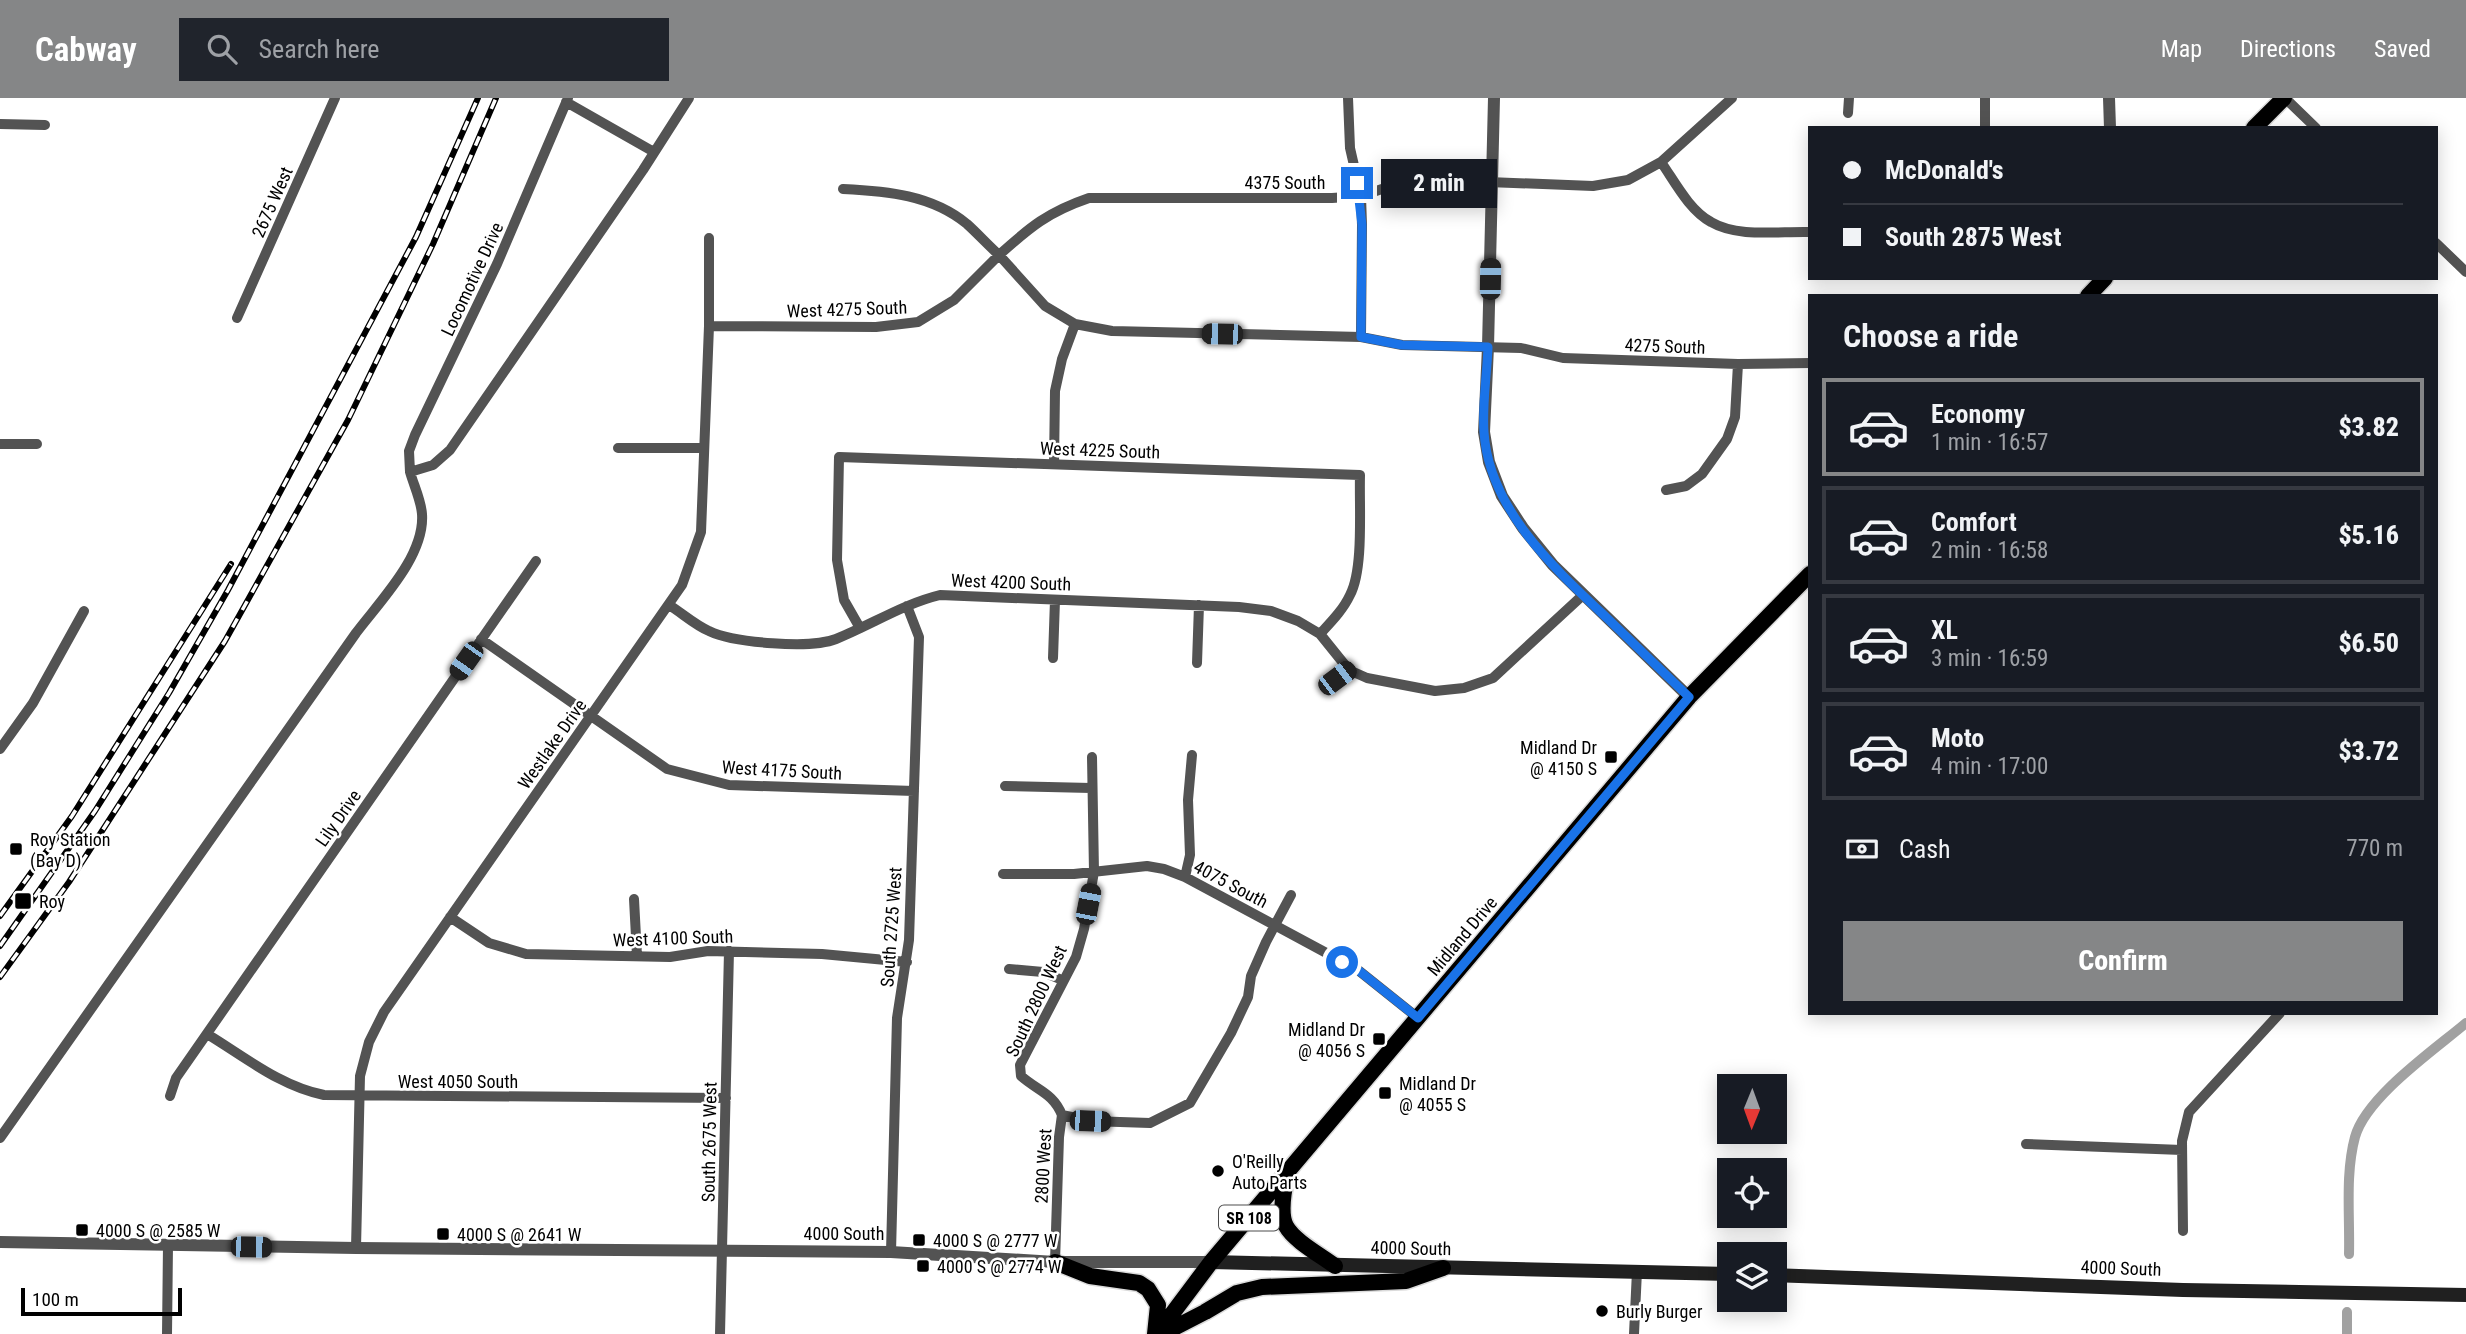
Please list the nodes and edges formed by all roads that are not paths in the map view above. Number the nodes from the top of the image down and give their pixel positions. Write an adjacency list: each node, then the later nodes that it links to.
1 (335, 98): 30 (street, 2675 West)
2 (689, 98): 18 (street)
3 (1348, 98): 22 (street)
4 (1494, 98): 20 (street)
5 (1732, 98): 19 (street, 4375 South)
6 (1849, 98): 11 (street)
7 (1985, 98): 14 (street)
8 (2109, 98): 15 (street)
9 (2284, 98): 16 (main road); 17 (street)
10 (567, 100): 18 (street); 42 (street, Locomotive Drive)
11 (1848, 113)
12 (0, 124): 13 (street)
13 (45, 125)
14 (1985, 126)
15 (2110, 126)
16 (2256, 126)
17 (2314, 126)
18 (654, 152): 42 (street)
19 (1661, 162): 20 (street, 4375 South); 23 (street)
20 (1493, 182): 22 (street, 4375 South); 34 (street)
21 (843, 188): 26 (street)
22 (1360, 196): 26 (street, 4375 South); 33 (street)
23 (1808, 232)
24 (709, 238): 32 (street, Westlake Drive)
25 (2438, 245): 27 (street)
26 (999, 255): 31 (street); 32 (street, West 4275 South)
27 (2466, 272)
28 (2103, 280): 29 (main road)
29 (2090, 294)
30 (237, 318)
31 (1075, 324): 33 (street); 41 (street)
32 (709, 326): 40 (street, Westlake Drive)
33 (1361, 337): 34 (street)
34 (1488, 347): 36 (street, 4275 South); 46 (street)
35 (1808, 363): 36 (street, 4275 South)
36 (1738, 364): 43 (street)
37 (0, 444): 38 (street)
38 (37, 444)
39 (618, 448): 40 (street)
40 (704, 448): 48 (street, Westlake Drive)
41 (1054, 464): 52 (street, West 4225 South); 53 (street, West 4225 South)
42 (411, 472): 86 (street)
43 (1666, 490)
44 (536, 561): 54 (street, Lily Drive)
45 (1808, 576): 59 (main road, Midland Drive / SR 108)
46 (1583, 595): 57 (street); 59 (street)
47 (1055, 600): 49 (street, West 4200 South); 50 (street, West 4200 South); 55 (street)
48 (669, 605): 52 (street, West 4200 South); 60 (street, Westlake Drive)
49 (1199, 605): 53 (street, West 4200 South); 56 (street)
50 (907, 606): 52 (street, West 4200 South); 66 (street, South 2725 West)
51 (84, 611): 61 (street)
52 (860, 628)
53 (1320, 634): 57 (street, West 4200 South)
54 (481, 639): 60 (street, West 4175 South); 81 (street, Lily Drive)
55 (1053, 658)
56 (1197, 663)
57 (1349, 670): 58 (street)
58 (1337, 678)
59 (1689, 697): 80 (main road, Midland Drive / SR 108)
60 (591, 715): 66 (street, West 4175 South); 72 (street, Westlake Drive)
61 (0, 749)
62 (1192, 755): 69 (street)
63 (1092, 757): 65 (street, South 2800 West)
64 (1006, 786): 65 (street)
65 (1091, 788): 67 (street, South 2800 West)
66 (914, 792): 76 (street, South 2725 West)
67 (1094, 872): 68 (street, 4075 South); 69 (street, 4075 South); 78 (street, South 2800 West)
68 (1003, 874)
69 (1185, 877): 73 (street, 4075 South)
70 (1291, 895): 73 (street)
71 (634, 900): 75 (street)
72 (450, 917): 75 (street, West 4100 South); 82 (street, Westlake Drive)
73 (1275, 925): 80 (street, 4075 South); 85 (street)
74 (729, 951): 75 (street, West 4100 South); 76 (street, West 4100 South); 84 (street, South 2675 West)
75 (637, 956)
76 (907, 961): 95 (street, South 2725 West)
77 (1009, 969): 78 (street)
78 (1062, 980): 85 (street, South 2800 West)
79 (2278, 1015): 88 (street)
80 (1418, 1018): 89 (main road, Midland Drive / SR 108)
81 (206, 1034): 82 (street, West 4050 South); 83 (street, Lily Drive)
82 (359, 1096): 84 (street, West 4050 South); 93 (street, Westlake Drive)
83 (170, 1097)
84 (726, 1098): 94 (street, South 2675 West)
85 (1062, 1115): 96 (street, 2800 West)
86 (0, 1138)
87 (2026, 1144): 88 (street)
88 (2182, 1150): 90 (street)
89 (1287, 1173): 97 (main road, Midland Drive / SR 108); 98 (main road)
90 (2183, 1231)
91 (0, 1242): 92 (street, 4000 South)
92 (168, 1245): 93 (street, 4000 South); 104 (street)
93 (356, 1248): 94 (street, 4000 South)
94 (722, 1252): 95 (street, 4000 South); 105 (street, South 2675 West)
95 (891, 1252): 96 (street, 4000 South)
96 (1055, 1262): 97 (street, 4000 South); 106 (main road)
97 (1211, 1262): 98 (main road, 4000 South); 106 (main road, Midland Drive / SR 108)
98 (1335, 1266): 99 (main road, 4000 South)
99 (1443, 1268): 100 (main road, 4000 South); 106 (main road)
100 (1637, 1271): 101 (main road, 4000 South); 107 (street)
101 (1717, 1274)
102 (1787, 1275): 103 (main road, 4000 South)
103 (2466, 1295)
104 (167, 1334)
105 (720, 1334)
106 (1158, 1334)
107 (1634, 1334)

